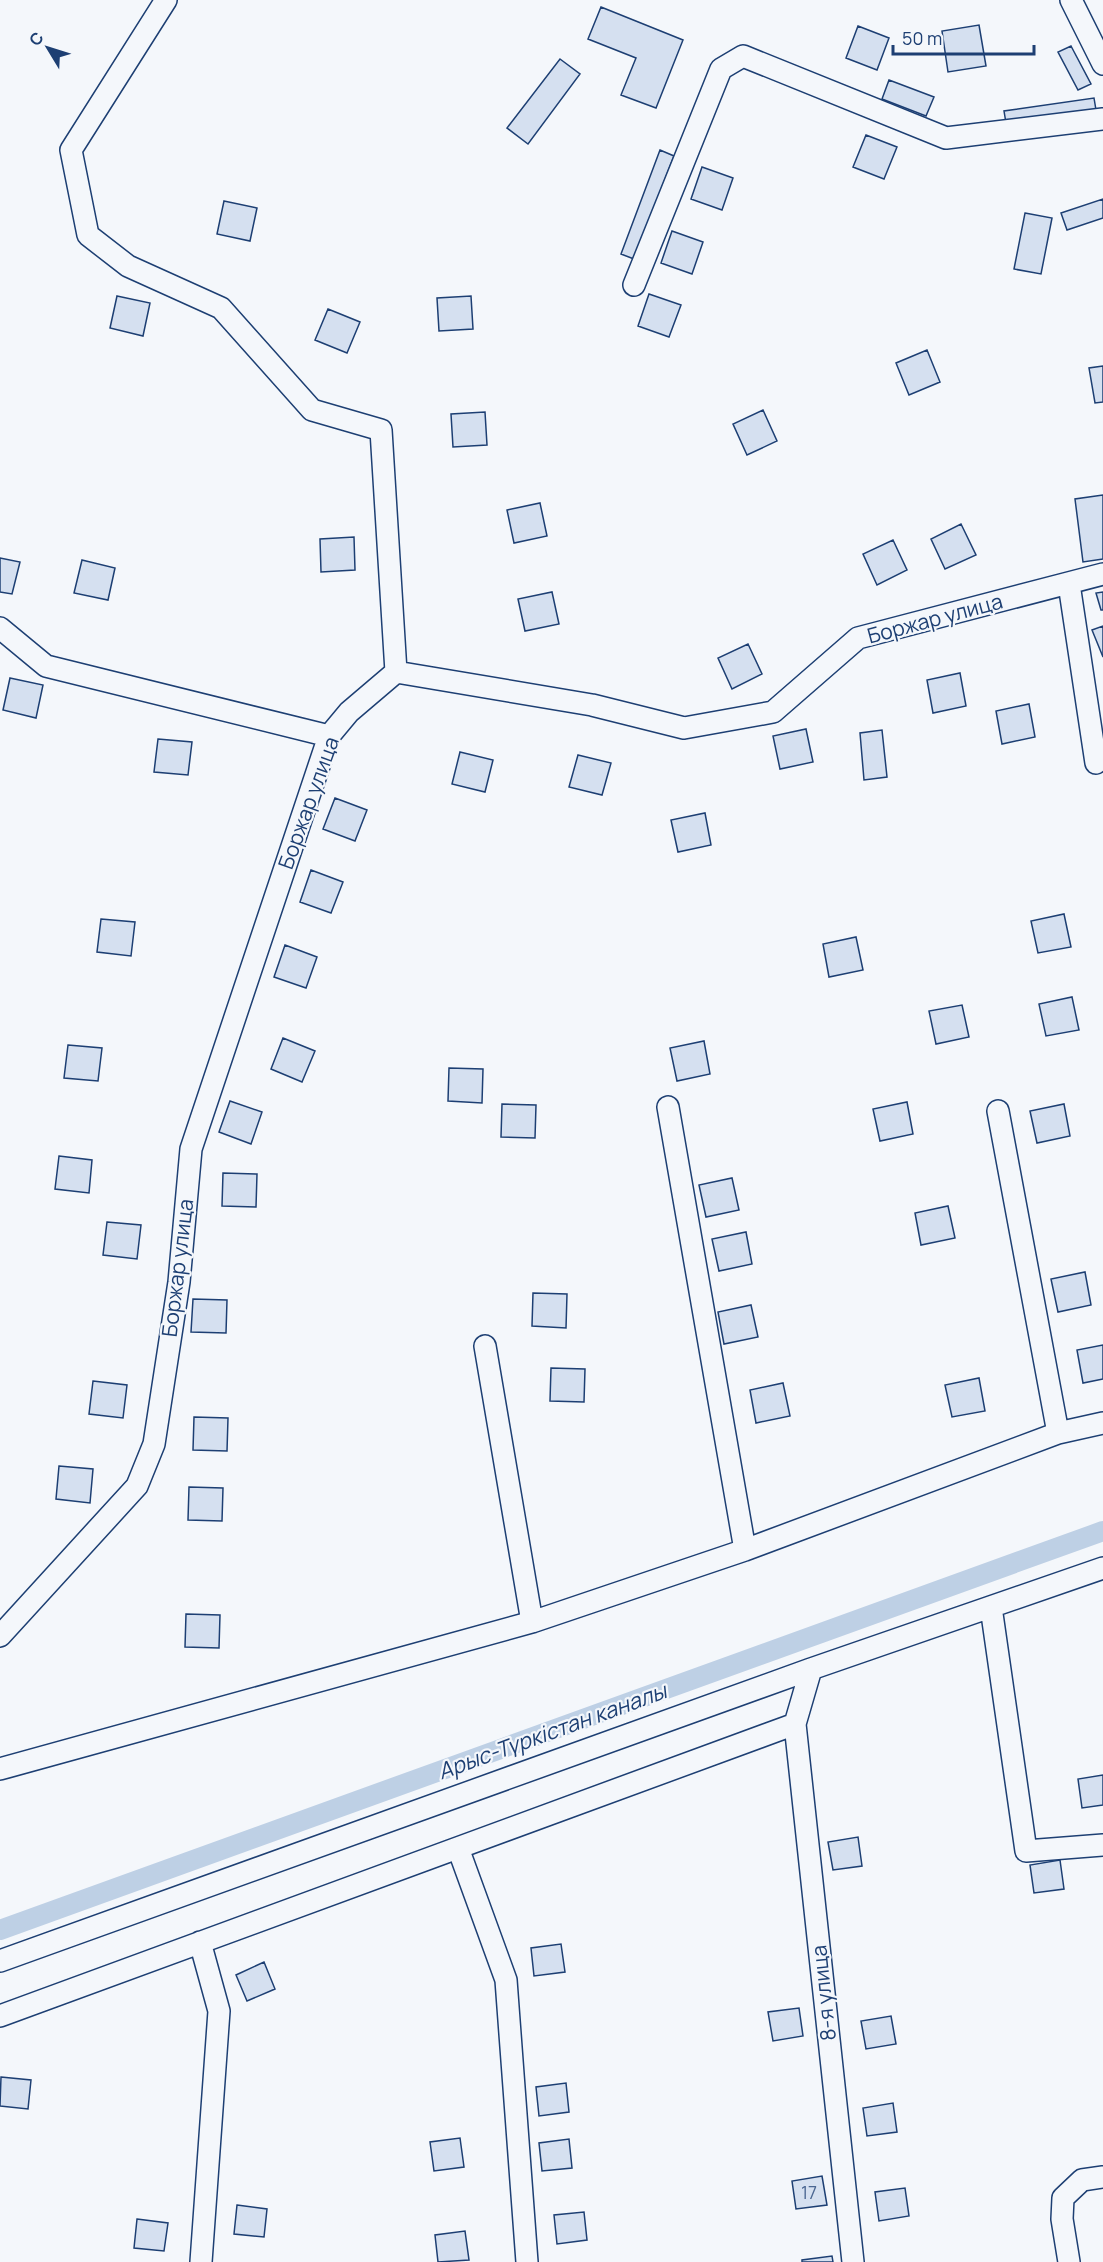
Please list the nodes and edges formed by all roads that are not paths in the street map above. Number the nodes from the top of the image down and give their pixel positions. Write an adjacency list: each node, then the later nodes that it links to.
1 (166, 0): 9 (street)
2 (1071, 0): 3 (street)
3 (1103, 64)
4 (1103, 119): 5 (street)
5 (634, 285)
6 (1103, 574): 7 (street, Боржар улица)
7 (1069, 584): 9 (street, Боржар улица); 11 (street)
8 (0, 628): 10 (street)
9 (396, 672): 10 (street, Боржар улица)
10 (329, 736): 21 (street, Боржар улица)
11 (1096, 763)
12 (668, 1107): 17 (street)
13 (998, 1111): 16 (street)
14 (485, 1346): 20 (street)
15 (1103, 1423): 16 (street)
16 (1058, 1433): 17 (street)
17 (745, 1550): 20 (street)
18 (1098, 1573): 19 (street)
19 (992, 1607): 22 (street); 25 (street)
20 (532, 1622): 24 (street)
21 (0, 1636)
22 (811, 1669): 23 (street); 28 (street)
23 (795, 1724): 26 (street); 33 (street, 8-я улица)
24 (0, 1769)
25 (1103, 1845)
26 (458, 1848): 27 (street); 32 (street)
27 (200, 1942): 29 (street); 31 (street)
28 (0, 1961)
29 (0, 2016)
30 (1103, 2177): 34 (street)
31 (201, 2262)
32 (527, 2262)
33 (853, 2262)
34 (1070, 2262)

